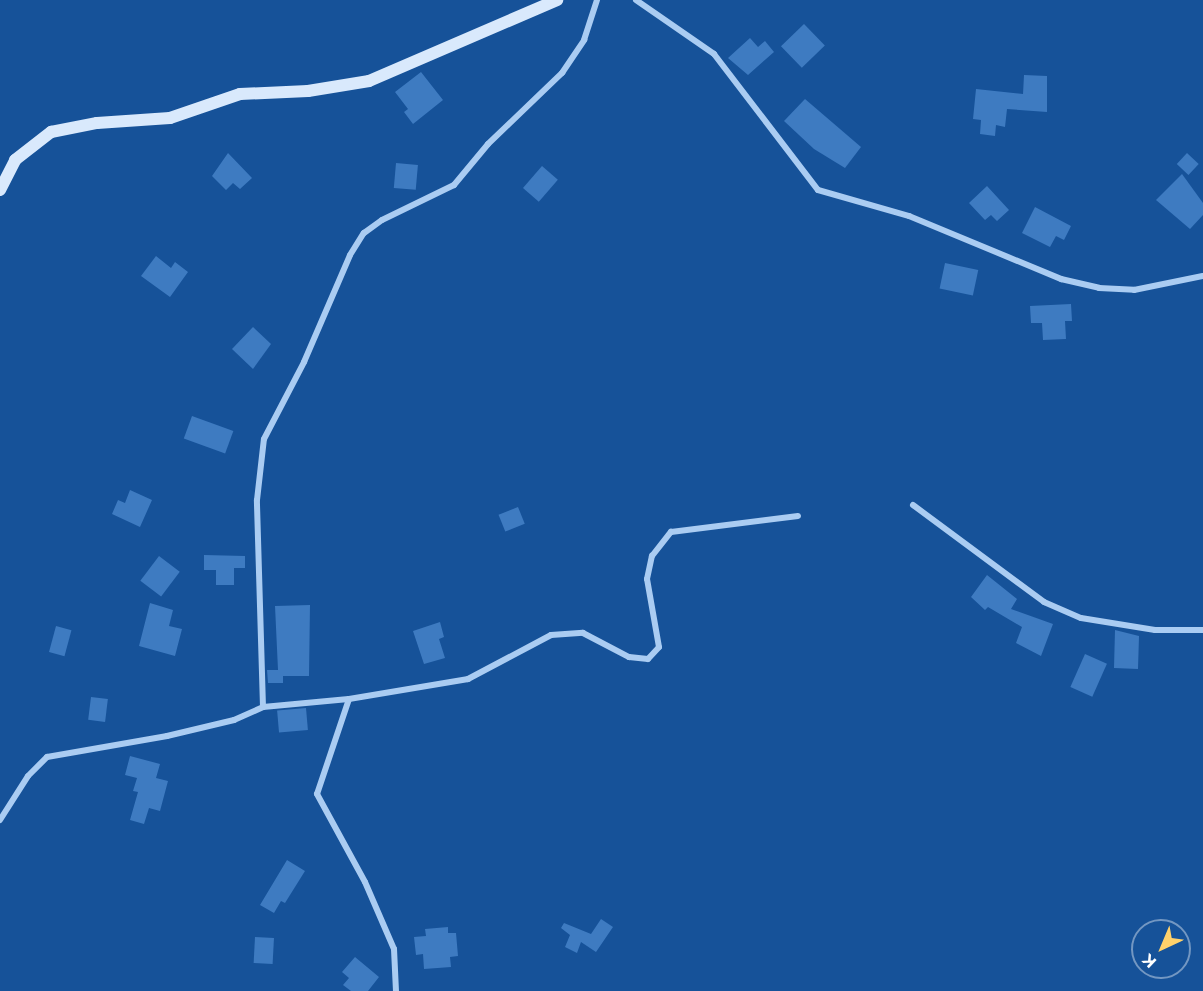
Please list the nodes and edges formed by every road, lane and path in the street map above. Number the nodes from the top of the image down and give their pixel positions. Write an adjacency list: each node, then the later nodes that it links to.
1 (557, 0): 4 (street)
2 (597, 0): 10 (street)
3 (636, 0): 5 (street)
4 (0, 190)
5 (1203, 276)
6 (913, 505): 8 (street)
7 (798, 516): 9 (street)
8 (1203, 630)
9 (349, 699): 10 (street); 12 (street)
10 (263, 707): 11 (street)
11 (0, 820)
12 (396, 991)

